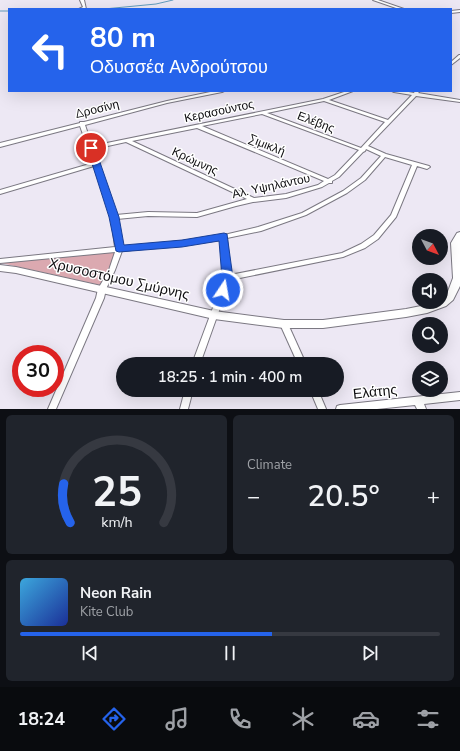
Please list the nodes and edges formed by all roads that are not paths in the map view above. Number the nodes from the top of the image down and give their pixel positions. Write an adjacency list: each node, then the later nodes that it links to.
1 (376, 0): 2 (street)
2 (399, 8)
3 (217, 92): 10 (street, Δροσίνη)
4 (348, 92): 6 (street, Κερασούντος)
5 (416, 92): 7 (street); 9 (street, Αλ. Υψηλάντου)
6 (324, 100): 8 (street, Κερασούντος); 9 (street)
7 (460, 101)
8 (263, 112): 11 (street, Κερασούντος); 15 (street, Ελέβης)
9 (389, 122): 15 (street, Αλ. Υψηλάντου)
10 (82, 123): 13 (street, Δροσίνη); 14 (street)
11 (196, 126): 12 (street, Κερασούντος); 20 (street, Σιμικλή)
12 (128, 141): 14 (street, Κερασούντος); 22 (street, Κρώμνης)
13 (0, 145)
14 (91, 148): 17 (street)
15 (364, 149): 16 (street, Ελέβης); 20 (street, Αλ. Υψηλάντου)
16 (384, 155): 18 (street, Ελέβης); 25 (street)
17 (95, 164): 21 (street); 23 (street)
18 (415, 164): 19 (street, Ελέβης); 29 (street)
19 (427, 167)
20 (330, 182): 22 (street, Αλ. Υψηλάντου)
21 (0, 192)
22 (253, 200): 23 (street, Αλ. Υψηλάντου)
23 (114, 217): 26 (street)
24 (460, 235): 32 (street, Χρυσοστόμου Σμύρνης)
25 (224, 237): 26 (street); 29 (street)
26 (119, 249): 27 (street); 30 (street)
27 (0, 261)
28 (0, 268): 30 (street, Χρυσοστόμου Σμύρνης)
29 (228, 278): 31 (street)
30 (102, 289): 31 (street, Χρυσοστόμου Σμύρνης); 39 (street)
31 (214, 315): 32 (street, Χρυσοστόμου Σμύρνης); 33 (street)
32 (284, 324): 34 (street)
33 (199, 357)
34 (299, 357)
35 (460, 396): 38 (street, Ελάτης)
36 (187, 397): 40 (street)
37 (317, 397): 41 (street)
38 (420, 405): 42 (street, Ελάτης)
39 (52, 409)
40 (184, 409)
41 (322, 409)
42 (340, 409)

